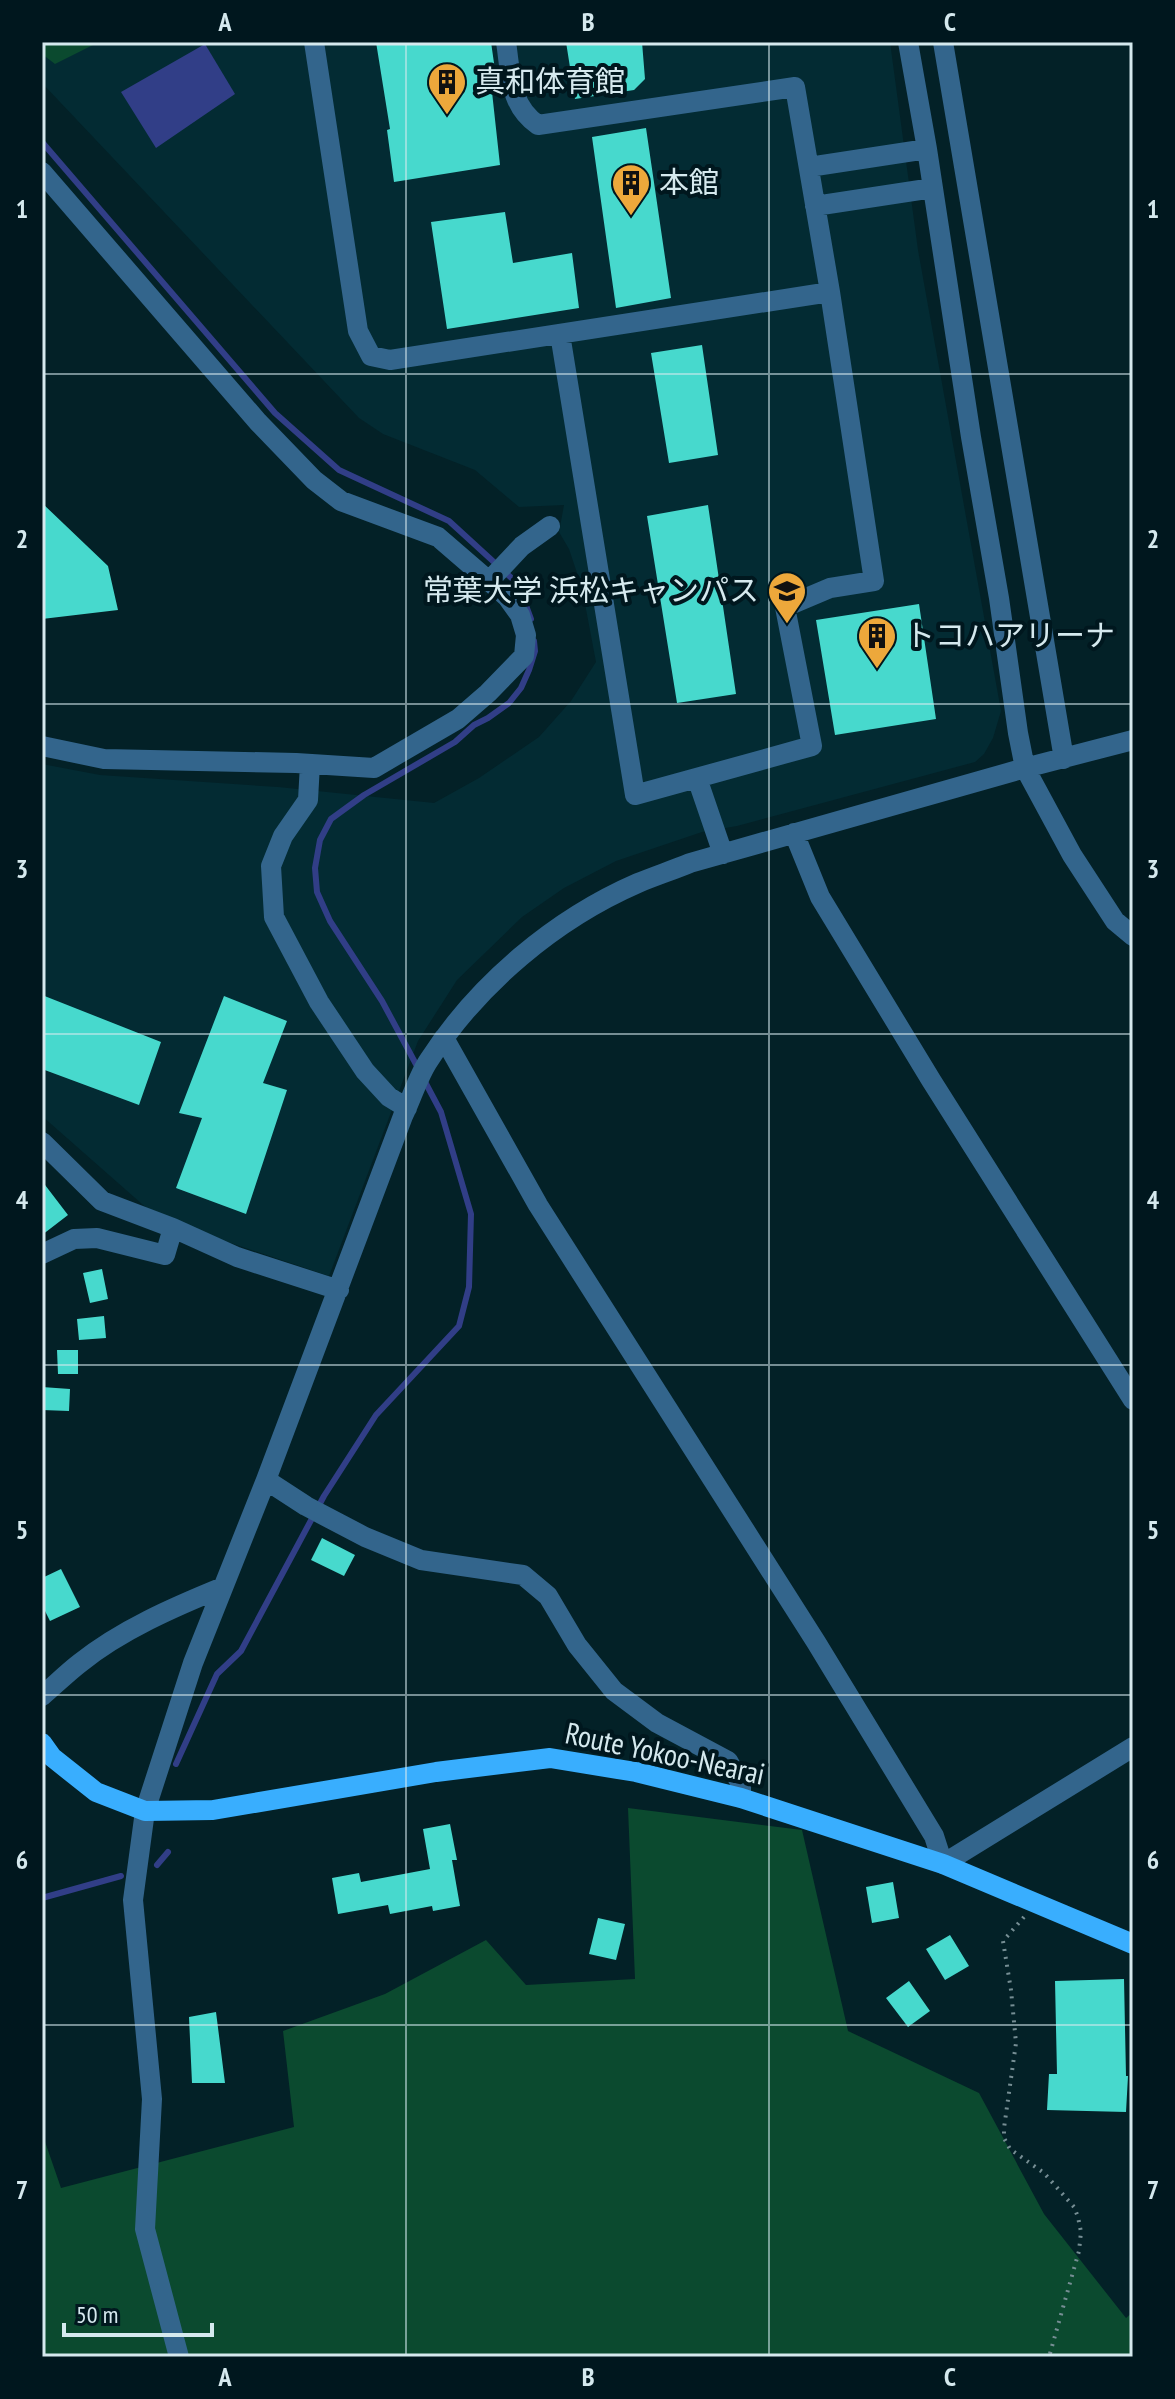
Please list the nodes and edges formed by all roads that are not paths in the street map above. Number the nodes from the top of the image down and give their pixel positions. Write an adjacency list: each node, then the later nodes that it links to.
1 (314, 42): 11 (street)
2 (506, 42): 6 (street)
3 (908, 42): 5 (street)
4 (943, 42): 16 (street)
5 (927, 149): 6 (street); 8 (street)
6 (809, 167): 9 (street)
7 (42, 172): 13 (street)
8 (933, 188): 9 (street); 18 (street)
9 (815, 206): 10 (street)
10 (830, 292): 11 (street); 19 (street)
11 (560, 334): 19 (street)
12 (550, 526): 13 (street)
13 (493, 576): 17 (street)
14 (1133, 740): 16 (street)
15 (42, 746): 17 (street)
16 (1064, 759): 18 (street)
17 (310, 764): 24 (street)
18 (1025, 768): 20 (street); 22 (street)
19 (697, 778): 21 (street)
20 (794, 833): 21 (street); 29 (street)
21 (723, 854): 23 (street)
22 (1133, 936)
23 (444, 1038): 24 (street); 37 (street)
24 (407, 1108): 28 (street)
25 (42, 1142): 26 (street)
26 (173, 1228): 27 (street); 28 (street)
27 (42, 1254)
28 (339, 1290): 30 (street)
29 (1133, 1400)
30 (266, 1480): 31 (street); 35 (street)
31 (223, 1587): 32 (street); 36 (street)
32 (42, 1696)
33 (42, 1743): 36 (main road, Route Yokoo-Nearai)
34 (1133, 1747): 37 (street)
35 (741, 1798): 36 (main road, Route Yokoo-Nearai); 37 (main road, Route Yokoo-Nearai)
36 (145, 1811): 39 (street)
37 (943, 1864): 38 (main road, Route Yokoo-Nearai)
38 (1133, 1944)
39 (179, 2357)

